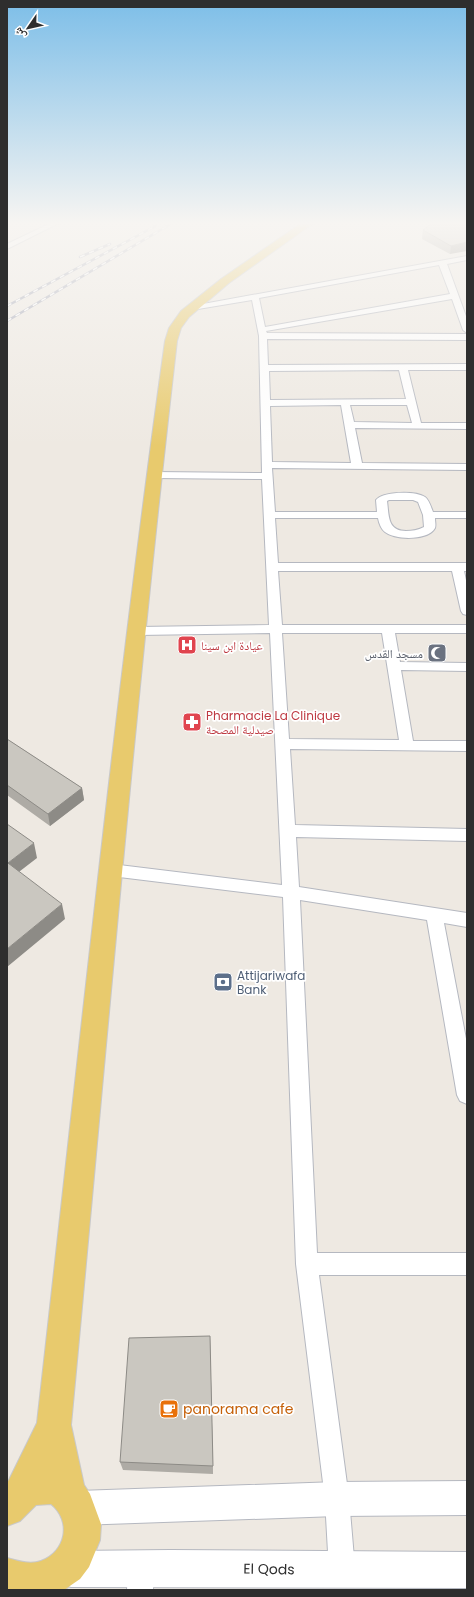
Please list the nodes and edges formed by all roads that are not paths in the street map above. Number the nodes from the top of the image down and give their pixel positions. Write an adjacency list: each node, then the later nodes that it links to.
1 (454, 296): 6 (street)
2 (206, 297): 5 (main road)
3 (255, 297): 5 (street); 7 (street)
4 (451, 297): 7 (street)
5 (192, 308): 21 (main road)
6 (467, 330)
7 (262, 333): 8 (street); 10 (street)
8 (467, 337)
9 (467, 367): 11 (street)
10 (264, 368): 11 (street); 14 (street)
11 (403, 368): 13 (street)
12 (345, 402): 13 (street); 14 (street); 15 (street)
13 (410, 402): 16 (street)
14 (265, 403): 20 (street)
15 (349, 425): 16 (street); 18 (street)
16 (417, 425): 17 (street)
17 (467, 426)
18 (357, 466): 19 (street); 20 (street)
19 (467, 467)
20 (267, 470): 21 (street); 22 (street)
21 (154, 475): 32 (main road)
22 (269, 515): 23 (street); 26 (street)
23 (384, 515): 24 (street); 24 (street)
24 (429, 515): 25 (street)
25 (467, 515)
26 (272, 567): 27 (street); 30 (street)
27 (462, 567): 28 (street)
28 (467, 611)
29 (388, 628): 30 (street); 31 (street); 33 (street)
30 (276, 629): 32 (street); 35 (street)
31 (467, 629)
32 (138, 631): 40 (main road)
33 (393, 666): 34 (street); 36 (street)
34 (467, 667)
35 (282, 744): 36 (street); 38 (street)
36 (407, 745): 37 (street)
37 (467, 746)
38 (287, 831): 39 (street); 41 (street)
39 (467, 835)
40 (111, 870): 41 (street); 47 (main road)
41 (291, 892): 42 (street); 45 (street)
42 (434, 914): 43 (street); 44 (street)
43 (467, 920)
44 (467, 1094)
45 (308, 1264): 46 (street); 50 (street)
46 (467, 1264)
47 (54, 1425): 49 (main road); 51 (main road)
48 (467, 1498): 50 (street)
49 (15, 1499): 51 (main road)
50 (337, 1499): 51 (street); 54 (street)
51 (72, 1500): 55 (main road)
52 (467, 1570): 54 (street, El Qods)
53 (7, 1577): 55 (main road)
54 (354, 1577): 56 (street, El Qods)
55 (63, 1579): 56 (street, El Qods)
56 (140, 1579)
57 (7, 1586): 58 (main road)
58 (8, 1590)

